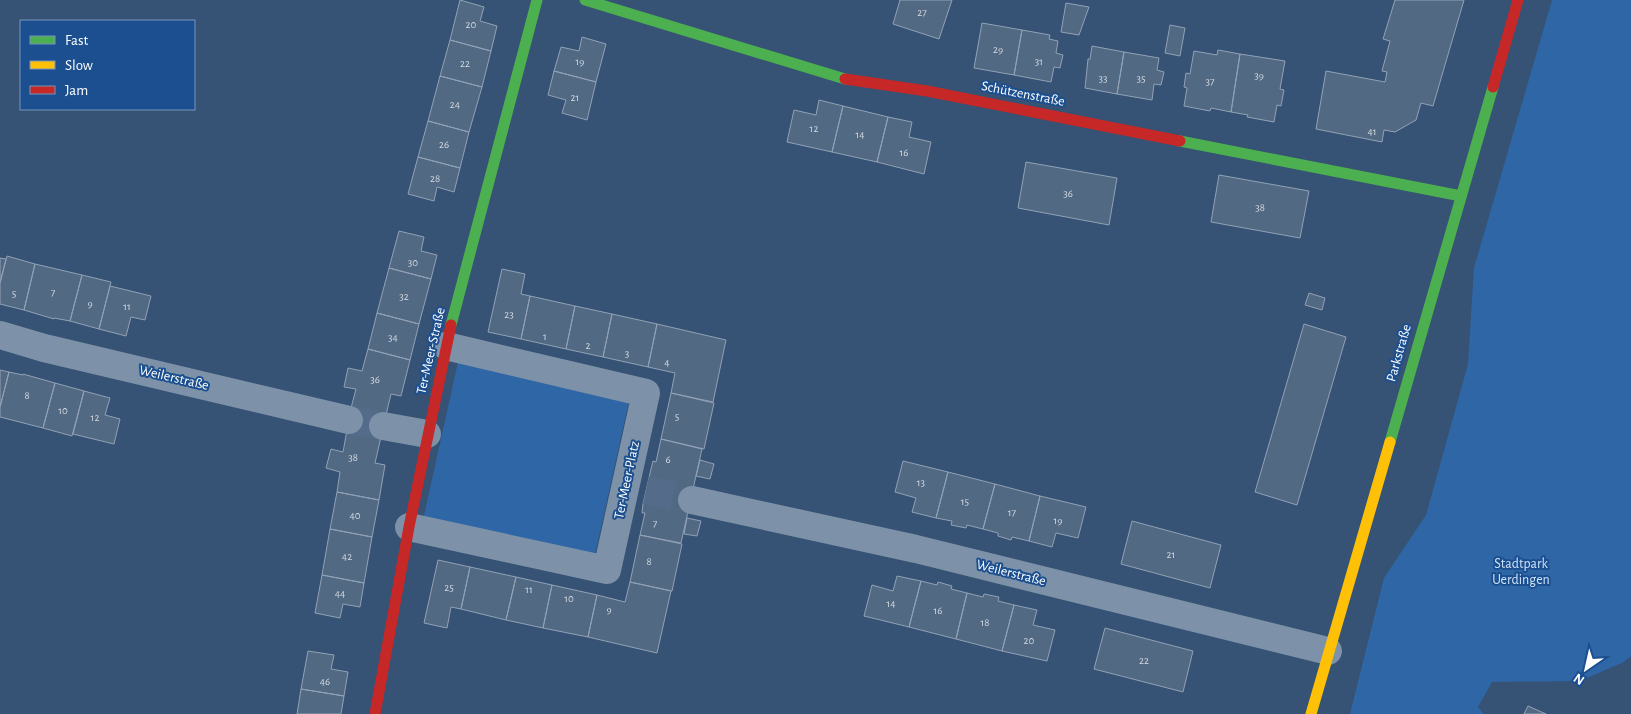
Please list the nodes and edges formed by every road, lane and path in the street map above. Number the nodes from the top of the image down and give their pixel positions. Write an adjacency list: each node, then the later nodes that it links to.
1 (537, 0): 6 (street, Ter-Meer-Straße)
2 (585, 0): 4 (street, Schützenstraße)
3 (1518, 0): 4 (street, Parkstraße)
4 (1461, 196): 12 (street, Parkstraße)
5 (0, 336): 7 (street, Weilerstraße)
6 (446, 346): 9 (street, Ter-Meer-Straße); 11 (street, Ter-Meer-Platz)
7 (349, 420)
8 (383, 426): 9 (street)
9 (427, 434): 11 (street, Ter-Meer-Straße)
10 (692, 500): 12 (street, Weilerstraße)
11 (409, 527): 13 (street, Ter-Meer-Straße)
12 (1328, 651): 14 (street, Parkstraße)
13 (374, 714)
14 (1311, 714)

